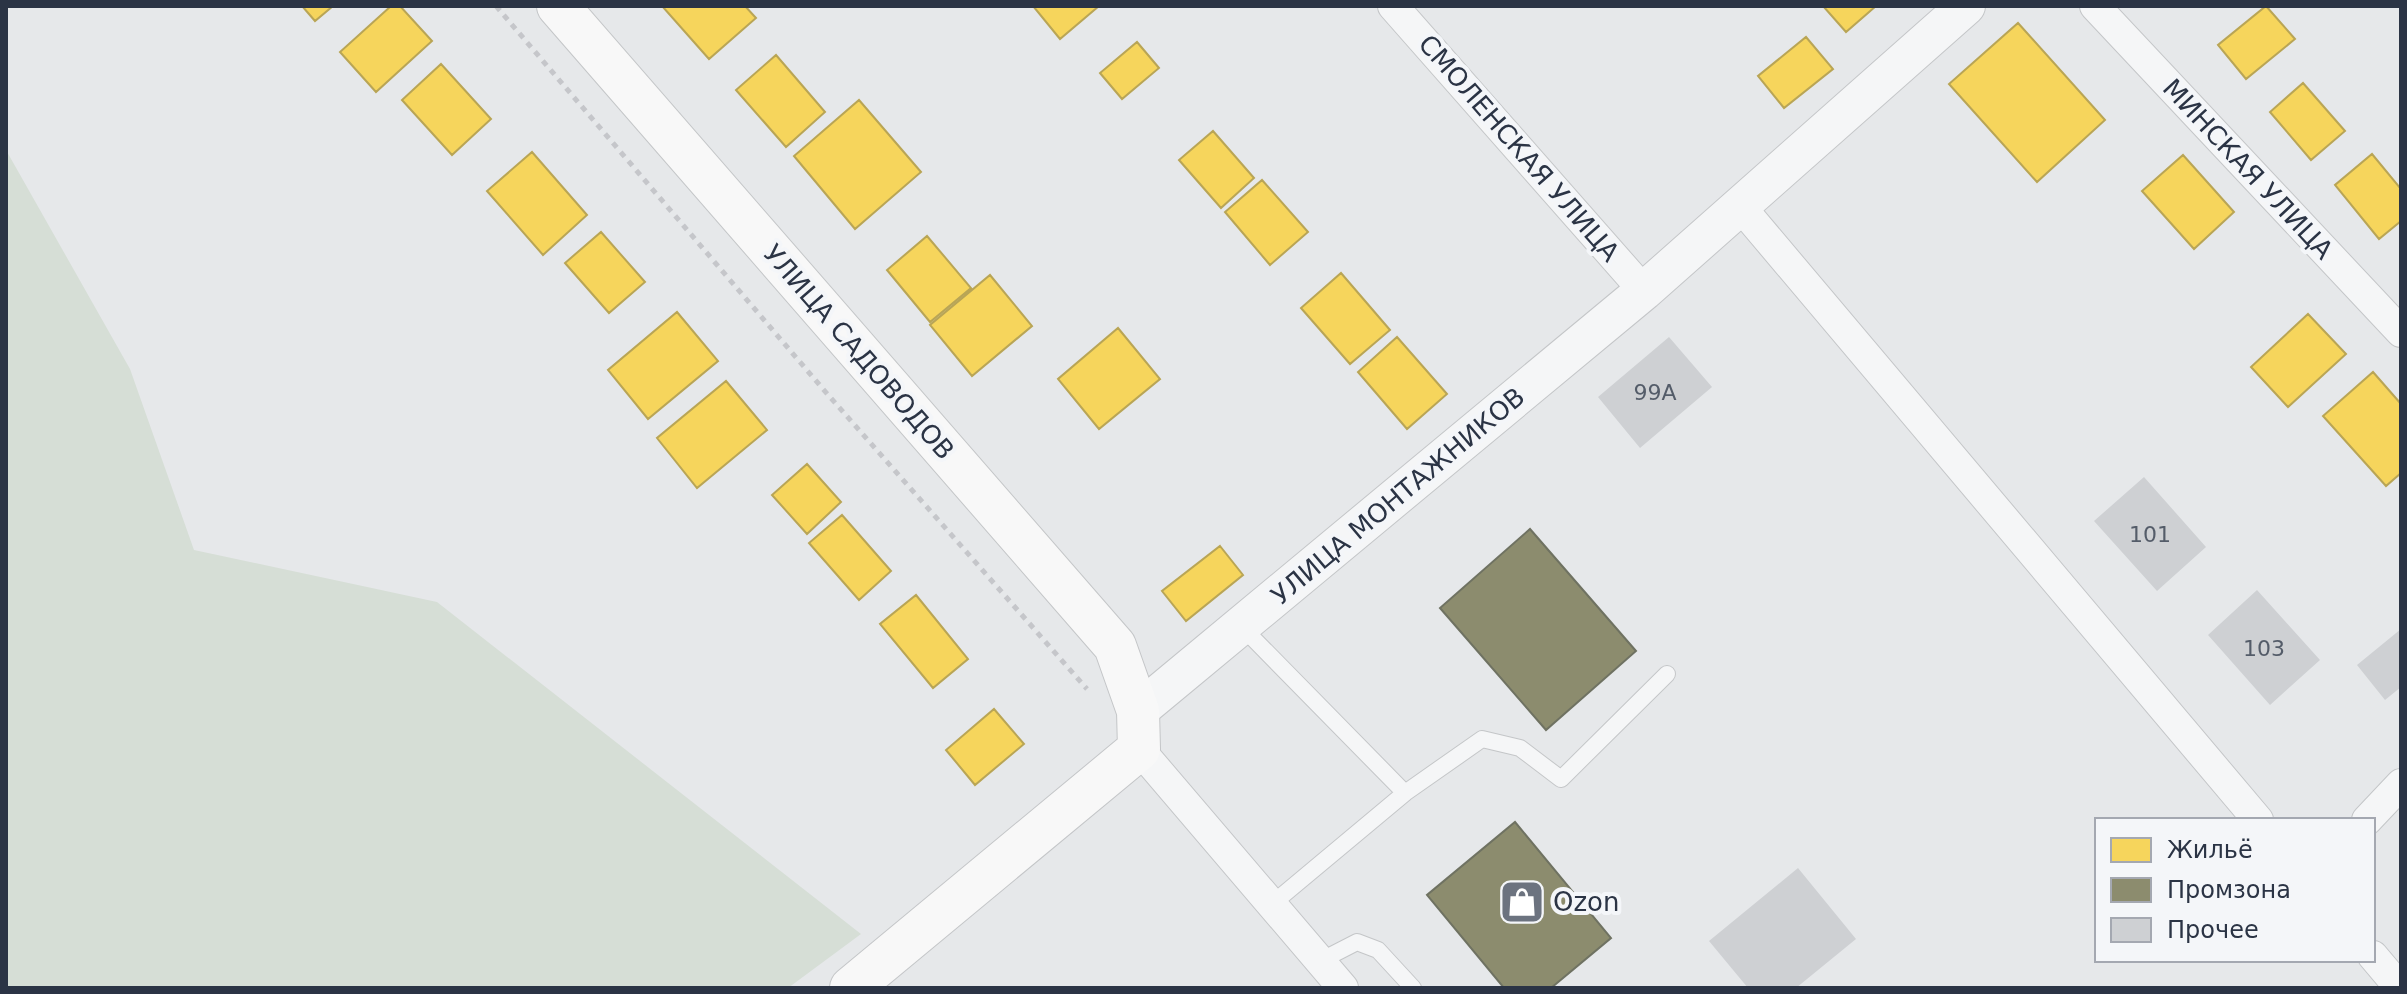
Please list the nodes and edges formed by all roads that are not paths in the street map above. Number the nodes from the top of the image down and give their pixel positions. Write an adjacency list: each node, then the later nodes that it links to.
1 (558, 6): 10 (main road, УЛИЦА САДОВОДОВ)
2 (1393, 6): 6 (street, СМОЛЕНСКАЯ УЛИЦА)
3 (1966, 6): 5 (street, УЛИЦА МОНТАЖНИКОВ)
4 (2095, 6): 7 (street, МИНСКАЯ УЛИЦА)
5 (1740, 206): 6 (street, УЛИЦА МОНТАЖНИКОВ); 13 (street)
6 (1644, 291): 8 (street, УЛИЦА МОНТАЖНИКОВ)
7 (2401, 332)
8 (1241, 626): 10 (street, УЛИЦА МОНТАЖНИКОВ); 12 (lane)
9 (1667, 674): 12 (lane)
10 (1138, 730): 15 (street, УЛИЦА САДОВОДОВ); 18 (main road, УЛИЦА МОНТАЖНИКОВ)
11 (2401, 784): 14 (street)
12 (1405, 793): 15 (lane)
13 (2256, 818)
14 (2369, 818)
15 (1272, 904): 17 (street, УЛИЦА САДОВОДОВ)
16 (2375, 958): 21 (street)
17 (1320, 961): 19 (street, УЛИЦА САДОВОДОВ); 20 (lane)
18 (851, 988)
19 (1343, 988)
20 (1413, 988)
21 (2400, 988)

